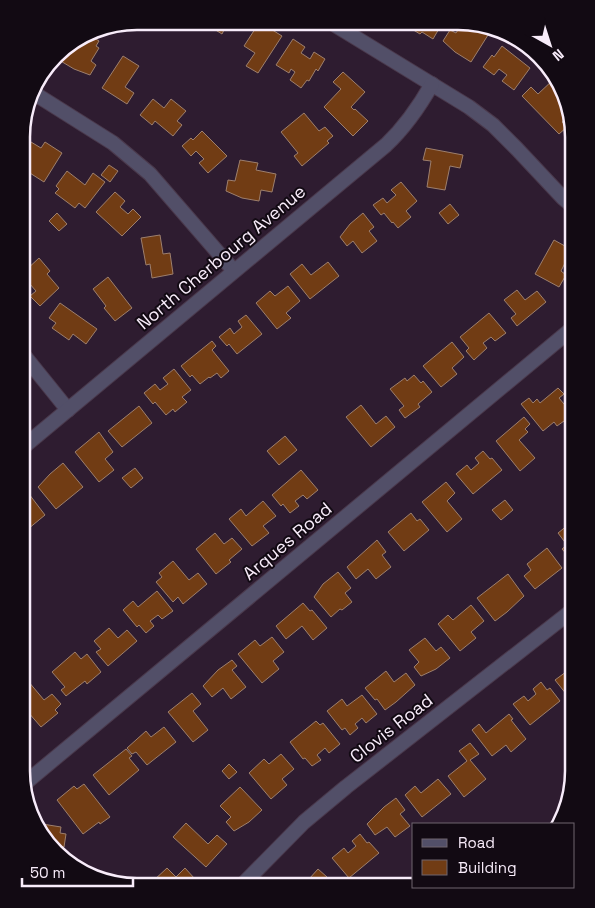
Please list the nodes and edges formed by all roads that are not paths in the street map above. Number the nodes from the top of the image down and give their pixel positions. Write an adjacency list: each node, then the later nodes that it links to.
1 (344, 30): 2 (street)
2 (432, 84): 4 (street); 5 (street, North Cherbourg Avenue)
3 (38, 96): 5 (street)
4 (565, 200)
5 (234, 271): 8 (street, North Cherbourg Avenue)
6 (565, 334): 11 (street, Arques Road)
7 (30, 363): 8 (street)
8 (68, 410): 9 (street, North Cherbourg Avenue)
9 (30, 441)
10 (565, 616): 12 (street, Clovis Road)
11 (30, 779)
12 (249, 878)

